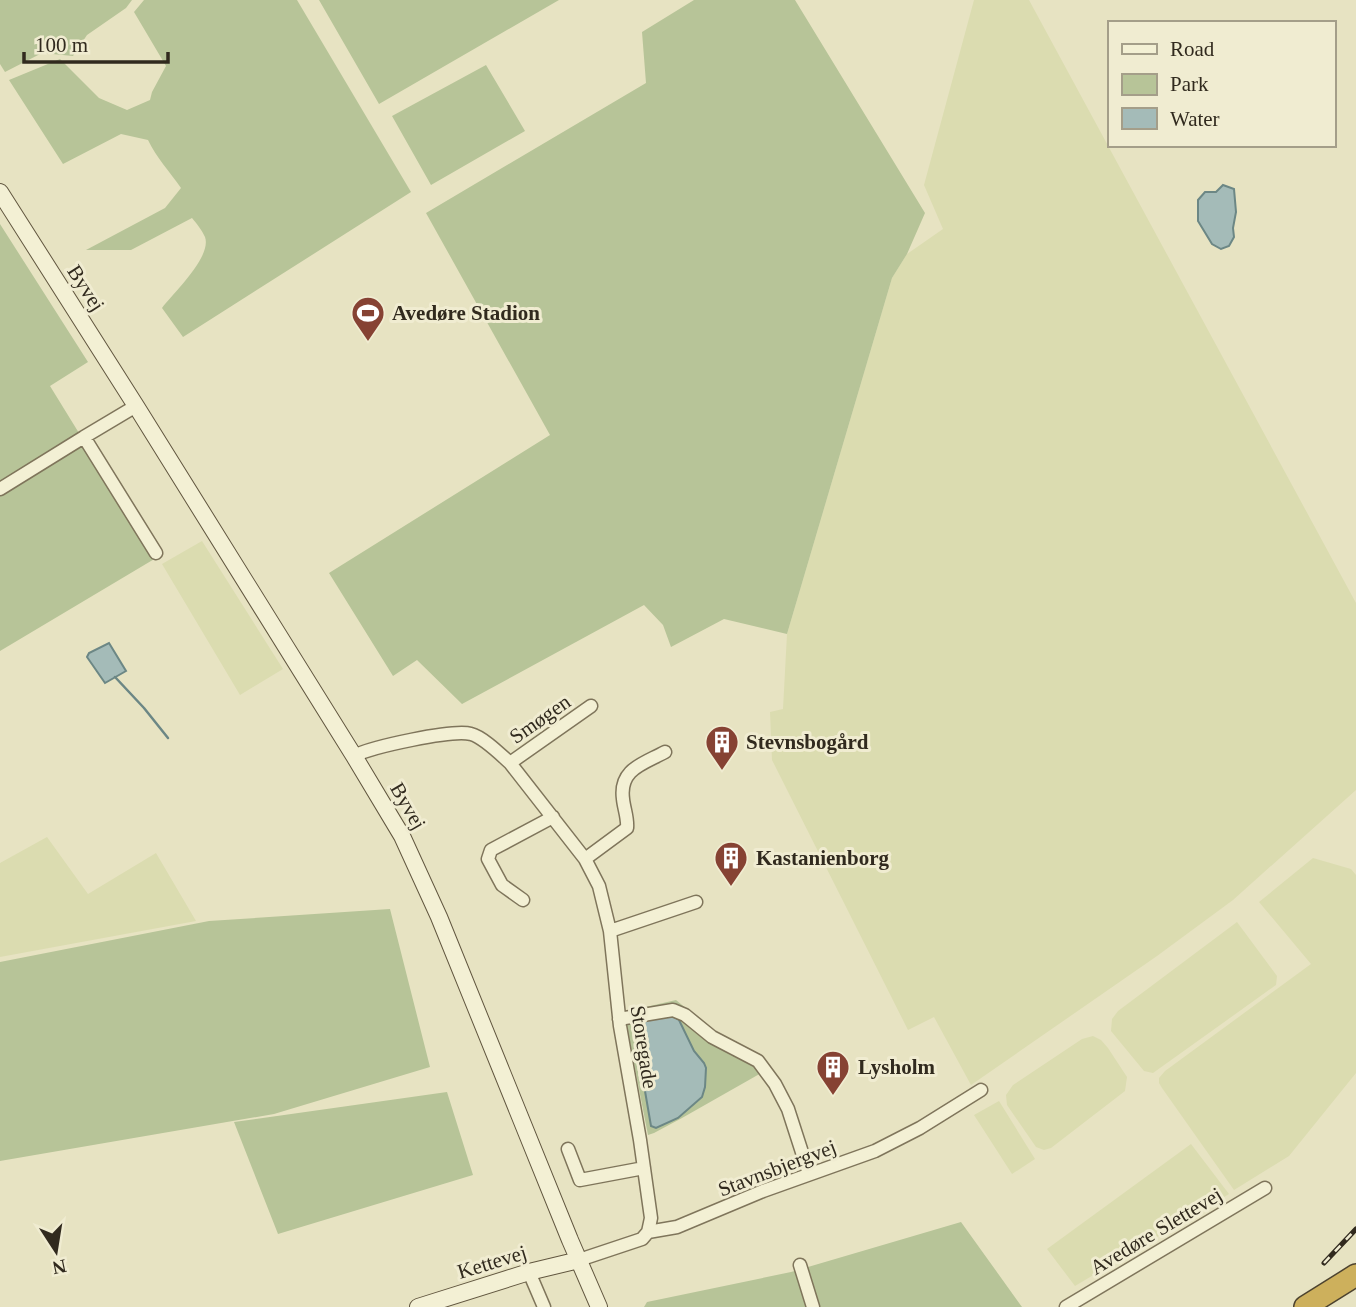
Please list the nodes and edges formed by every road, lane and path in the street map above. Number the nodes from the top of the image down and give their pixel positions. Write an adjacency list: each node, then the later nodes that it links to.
1 (0, 192): 2 (street, Byvej)
2 (136, 406): 3 (street); 8 (street, Byvej)
3 (84, 437): 4 (street); 5 (street)
4 (0, 489)
5 (156, 553)
6 (591, 706): 9 (street, Smøgen)
7 (665, 752): 11 (street)
8 (354, 756): 9 (street, Storegade); 22 (street, Byvej)
9 (510, 763): 10 (street, Storegade)
10 (553, 817): 11 (street, Storegade); 12 (street)
11 (584, 859): 14 (street, Storegade)
12 (523, 900)
13 (696, 902): 14 (street)
14 (610, 931): 15 (street, Storegade)
15 (619, 1019): 18 (street, Storegade); 19 (street)
16 (981, 1090): 19 (street, Stavnsbjergvej)
17 (568, 1149): 18 (street)
18 (644, 1168): 21 (street, Storegade)
19 (809, 1174): 21 (street, Stavnsbjergvej)
20 (1265, 1188): 30 (street, Avedøre Slettevej)
21 (648, 1232): 22 (street, Stavnsbjergvej)
22 (579, 1260): 24 (street, Kettevej); 28 (street, Byvej)
23 (800, 1265): 29 (street)
24 (529, 1272): 26 (street, Kettevej); 27 (street)
25 (1356, 1275): 31 (highway)
26 (418, 1307)
27 (544, 1307)
28 (599, 1307)
29 (813, 1307)
30 (1066, 1307)
31 (1305, 1307)

